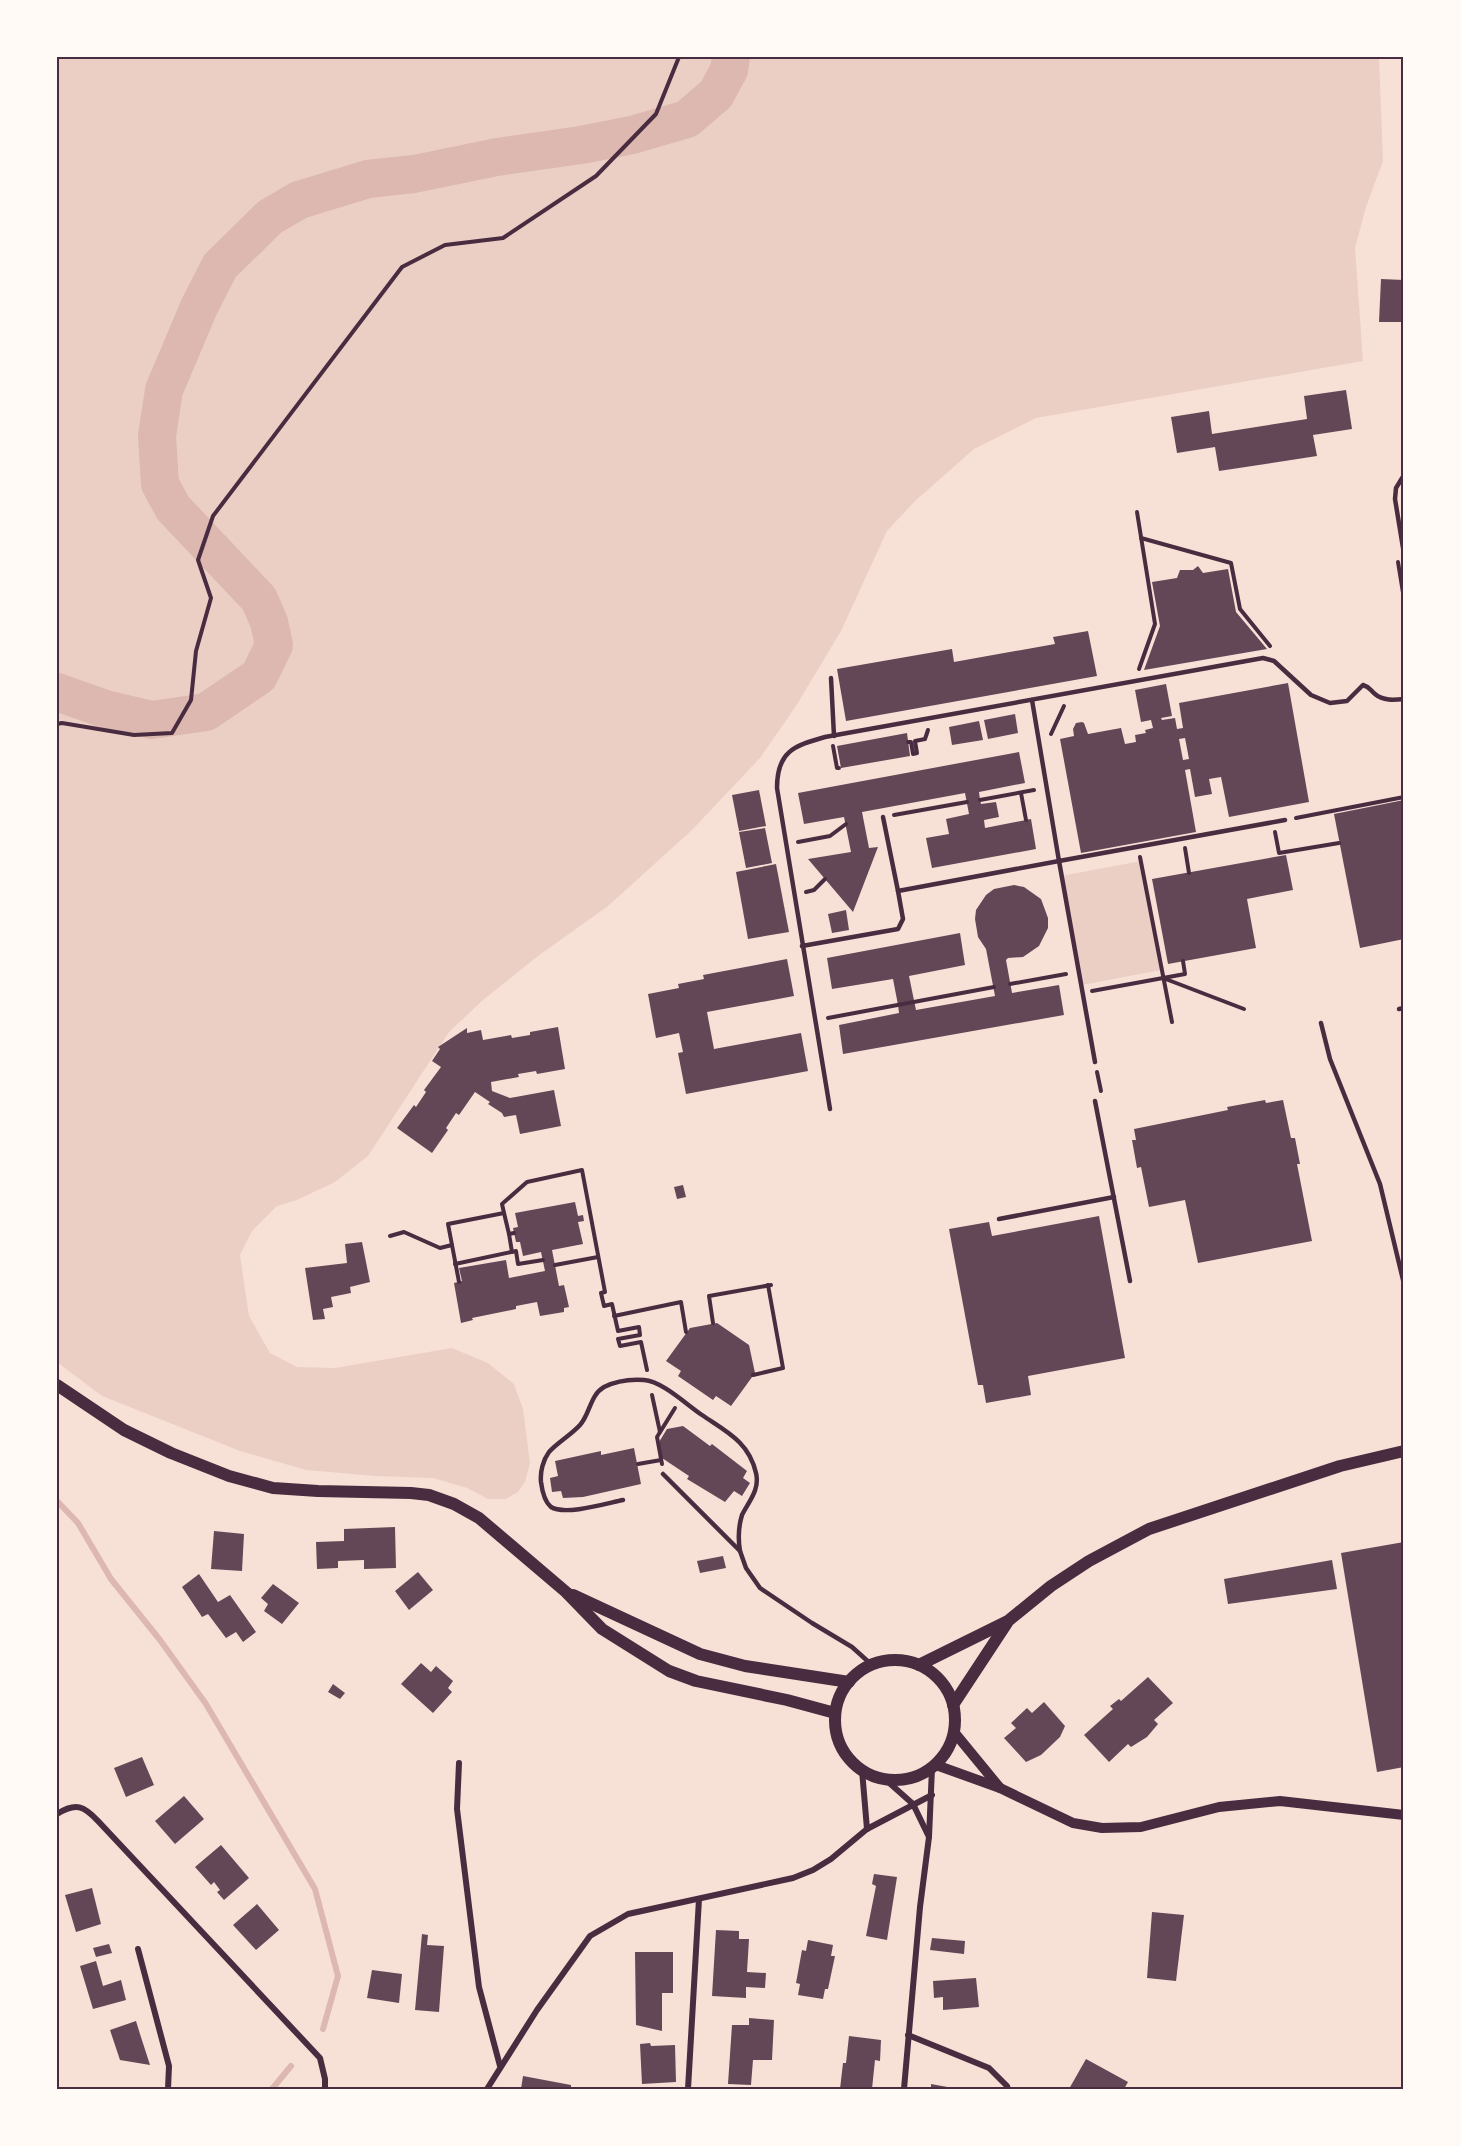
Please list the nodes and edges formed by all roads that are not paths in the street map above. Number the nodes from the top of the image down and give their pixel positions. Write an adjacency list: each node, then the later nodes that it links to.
1 (1404, 475): 2 (lane)
2 (1404, 554)
3 (831, 678): 6 (lane)
4 (1404, 699): 5 (lane)
5 (1032, 700): 6 (lane); 9 (lane)
6 (832, 736): 11 (lane)
7 (883, 817): 10 (lane)
8 (1285, 820): 9 (lane)
9 (1059, 861): 10 (lane); 13 (lane)
10 (898, 891): 11 (lane)
11 (802, 946): 15 (lane)
12 (1321, 1023): 19 (lane)
13 (1095, 1062)
14 (1095, 1101): 16 (lane)
15 (830, 1109)
16 (1114, 1197): 17 (lane); 18 (lane)
17 (999, 1219)
18 (1130, 1281)
19 (1404, 1284)
20 (57, 1385): 25 (main road)
21 (1404, 1451): 26 (main road)
22 (663, 1473): 24 (lane)
23 (623, 1500): 24 (lane)
24 (740, 1551): 27 (lane)
25 (566, 1592): 29 (main road); 31 (main road)
26 (1008, 1620): 28 (main road); 30 (main road)
27 (872, 1665): 28 (main road); 29 (main road)
28 (919, 1665): 30 (main road)
29 (849, 1682): 31 (main road)
30 (953, 1705): 32 (main road)
31 (835, 1713): 35 (main road)
32 (954, 1732): 34 (main road); 37 (street)
33 (459, 1763): 47 (street)
34 (934, 1766): 36 (main road); 37 (street); 38 (street)
35 (862, 1770): 36 (main road); 42 (street)
36 (886, 1780): 39 (street)
37 (1000, 1788): 41 (street)
38 (932, 1795): 39 (street); 43 (street)
39 (913, 1804): 42 (street); 43 (street)
40 (57, 1814): 49 (street)
41 (1404, 1815)
42 (867, 1829): 44 (street)
43 (929, 1837): 46 (street)
44 (699, 1899): 47 (street); 51 (street)
45 (138, 1949): 48 (street)
46 (908, 2036): 52 (street); 53 (street)
47 (500, 2066): 50 (street)
48 (168, 2089)
49 (325, 2089)
50 (487, 2089)
51 (688, 2089)
52 (904, 2089)
53 (1008, 2089)

